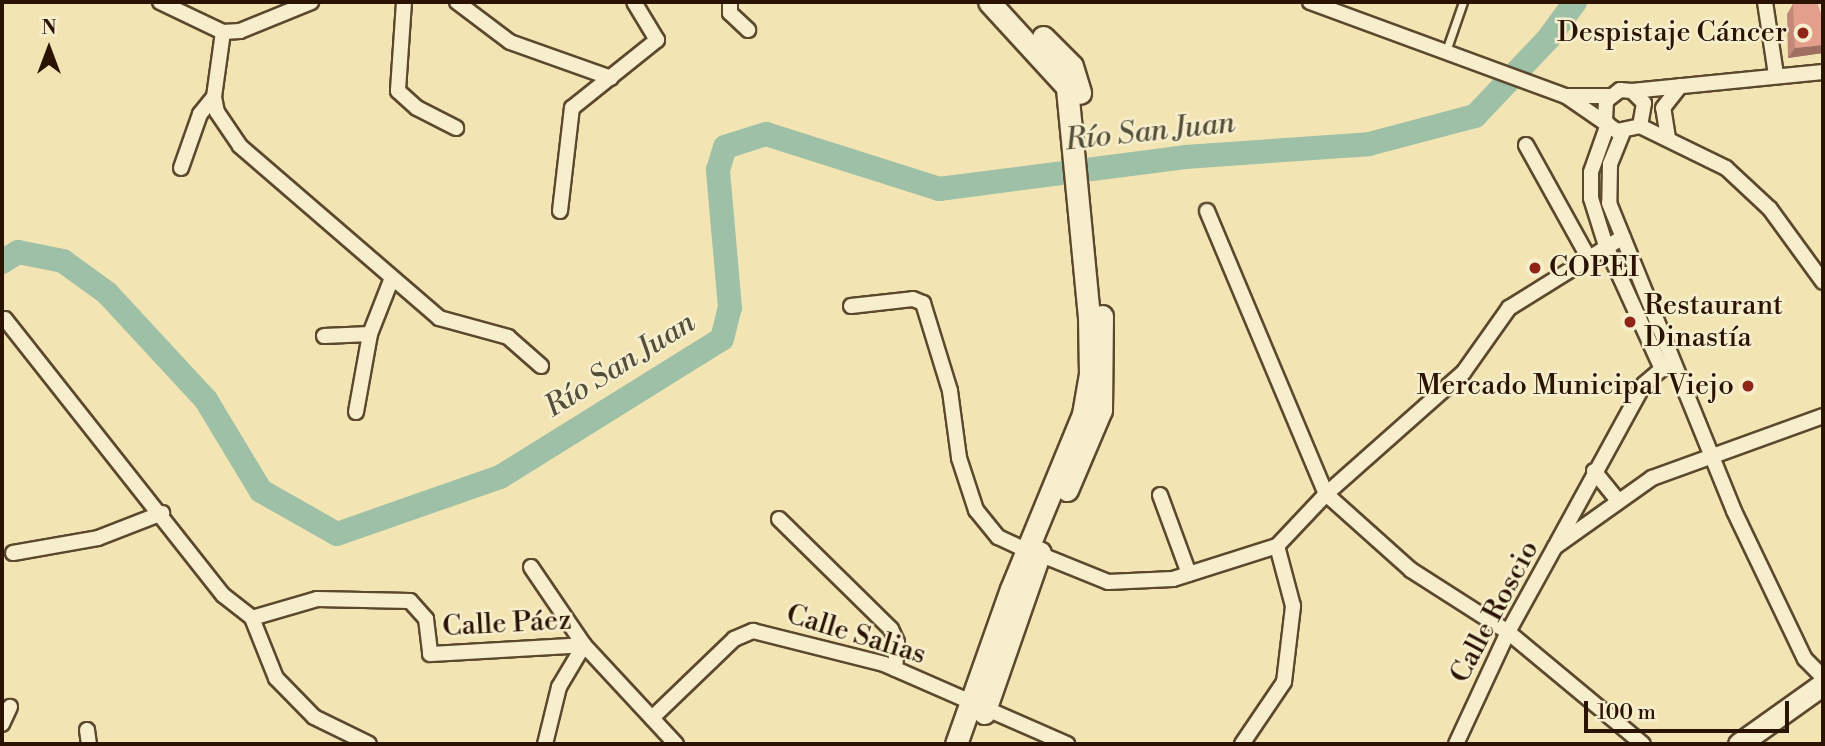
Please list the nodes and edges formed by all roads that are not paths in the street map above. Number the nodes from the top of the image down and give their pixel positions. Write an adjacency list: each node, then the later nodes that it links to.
1 (160, 2): 13 (street)
2 (311, 2): 13 (street)
3 (404, 2): 26 (street)
4 (457, 2): 17 (street)
5 (634, 2): 17 (street)
6 (730, 2): 12 (street)
7 (989, 2): 23 (main road)
8 (1008, 2): 23 (main road)
9 (1310, 2): 14 (street)
10 (1463, 2): 14 (lane)
11 (1765, 2): 16 (street)
12 (748, 30)
13 (223, 32): 22 (street)
14 (1446, 51): 20 (street)
15 (1823, 72): 16 (street)
16 (1776, 75): 18 (street)
17 (611, 78): 31 (street)
18 (1680, 86): 19 (street); 28 (street)
19 (1632, 91): 21 (street); 25 (street)
20 (1566, 96): 21 (street); 24 (street)
21 (1609, 96): 24 (street)
22 (214, 97): 30 (street); 36 (street)
23 (1076, 102): 56 (main road)
24 (1606, 121): 27 (street); 34 (street)
25 (1640, 126): 27 (street); 28 (street)
26 (456, 128)
27 (1623, 132): 33 (street)
28 (1668, 138): 37 (street)
29 (1526, 145): 35 (street)
30 (181, 168)
31 (560, 211)
32 (1208, 211): 49 (street)
33 (1623, 237): 34 (street); 44 (street)
34 (1606, 246): 35 (street); 43 (street)
35 (1588, 257): 49 (street)
36 (392, 278): 40 (street); 42 (street)
37 (1823, 282)
38 (851, 306): 56 (street)
39 (5, 319): 52 (street)
40 (370, 334): 41 (street); 45 (street)
41 (324, 336)
42 (541, 366)
43 (1662, 369): 44 (street); 48 (street)
44 (1681, 378): 47 (street)
45 (356, 412)
46 (1823, 416): 47 (street, Calle Roscio)
47 (1714, 458): 51 (street, Calle Roscio); 64 (street)
48 (1594, 471): 51 (street); 55 (street)
49 (1326, 494): 54 (street); 61 (street)
50 (1160, 495): 59 (street)
51 (1617, 499): 55 (street, Calle Roscio)
52 (162, 513): 57 (street); 60 (street)
53 (779, 519): 63 (street)
54 (1277, 546): 59 (street); 76 (street)
55 (1555, 547): 61 (street, Calle Roscio)
56 (1033, 552): 59 (street); 66 (main road)
57 (13, 553)
58 (531, 567): 62 (street)
59 (1189, 575)
60 (252, 618): 62 (street, Calle Páez); 70 (street)
61 (1508, 632): 77 (street, Calle Roscio); 78 (street)
62 (584, 645): 68 (street, Calle Páez); 71 (street)
63 (895, 668): 66 (street, Calle Salias); 68 (street, Calle Salias)
64 (1823, 677)
65 (1823, 684): 79 (main road)
66 (980, 706): 73 (main road); 74 (main road); 75 (street, Calle Salias)
67 (10, 707): 69 (street)
68 (652, 718): 72 (street, Calle Páez)
69 (2, 724)
70 (369, 744)
71 (545, 744)
72 (676, 744)
73 (956, 744)
74 (971, 744)
75 (1067, 744)
76 (1242, 744)
77 (1456, 744)
78 (1643, 744)
79 (1739, 744)

